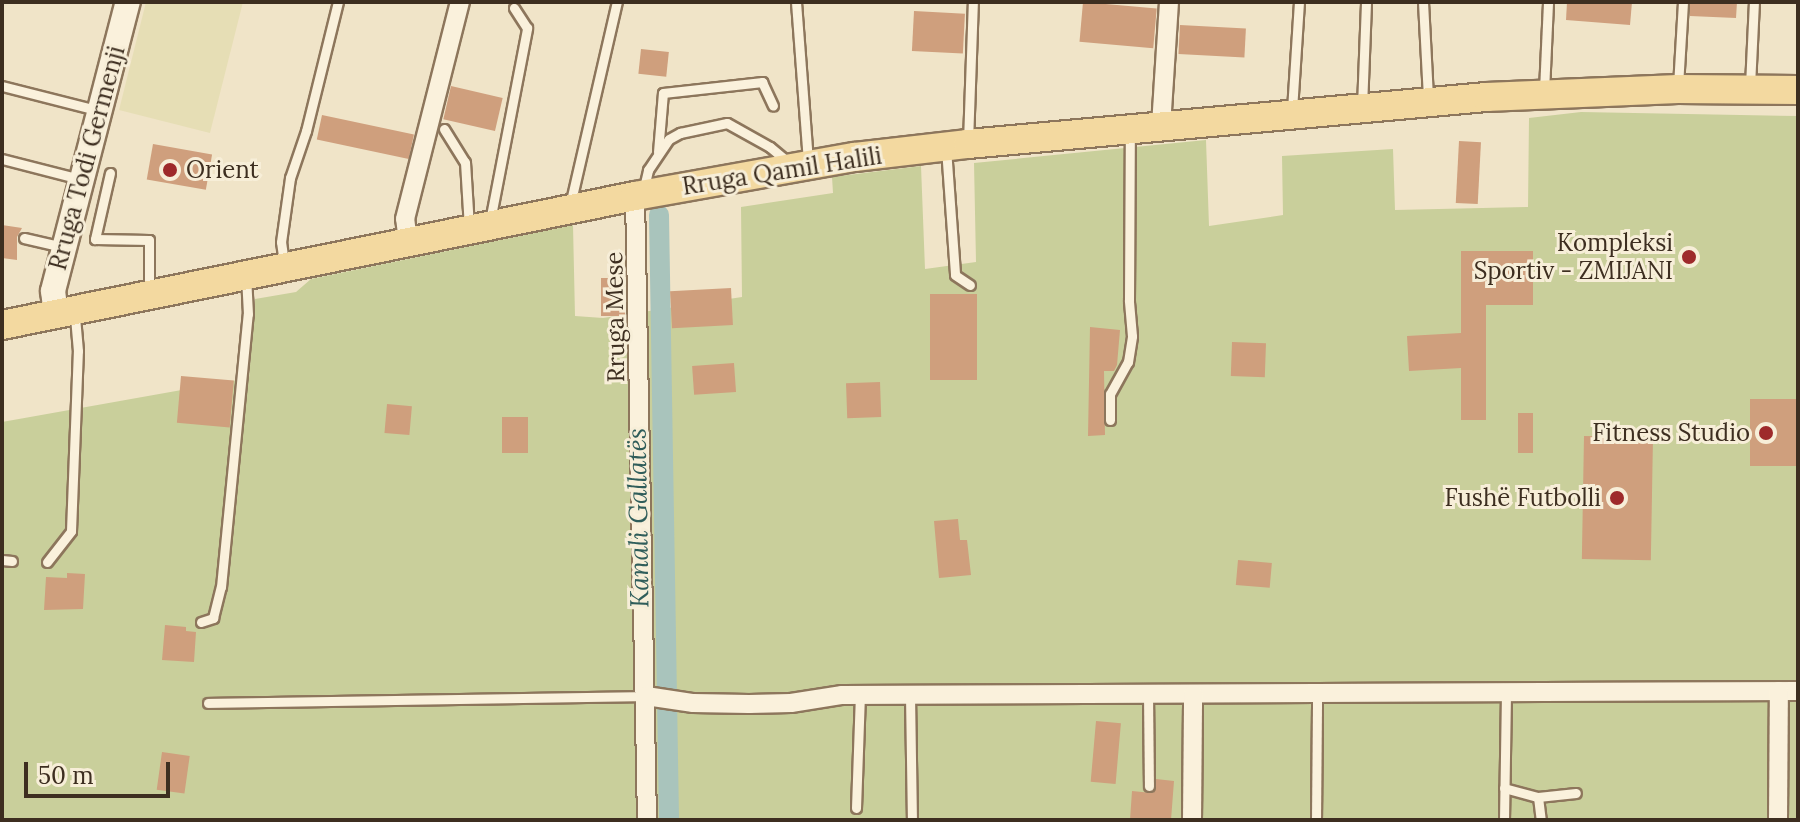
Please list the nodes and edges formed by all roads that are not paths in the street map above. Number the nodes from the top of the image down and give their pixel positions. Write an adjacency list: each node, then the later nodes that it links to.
1 (128, 2): 23 (street, Rruga Todi Germenji)
2 (338, 2): 40 (lane)
3 (460, 2): 38 (street)
4 (617, 2): 35 (lane)
5 (796, 2): 31 (lane)
6 (973, 2): 28 (lane)
7 (1169, 2): 25 (street)
8 (1299, 2): 24 (lane)
9 (1366, 2): 22 (lane)
10 (1423, 2): 20 (lane)
11 (1548, 2): 19 (lane)
12 (1683, 2): 16 (lane)
13 (1754, 2): 17 (lane)
14 (514, 8): 36 (lane)
15 (2, 86): 23 (lane)
16 (1678, 89): 17 (main road, Rruga Qamil Halili); 19 (main road, Rruga Qamil Halili)
17 (1750, 89): 18 (main road, Rruga Qamil Halili)
18 (1798, 90)
19 (1544, 94): 20 (main road, Rruga Qamil Halili)
20 (1428, 103): 22 (main road, Rruga Qamil Halili)
21 (773, 106): 29 (lane)
22 (1362, 109): 24 (main road, Rruga Qamil Halili)
23 (100, 111): 33 (street, Rruga Todi Germenji)
24 (1292, 114): 25 (main road, Rruga Qamil Halili)
25 (1161, 126): 27 (main road, Rruga Qamil Halili)
26 (444, 129): 36 (lane)
27 (1130, 129): 28 (main road, Rruga Qamil Halili); 46 (lane)
28 (957, 145): 31 (main road, Rruga Qamil Halili); 42 (lane)
29 (658, 152): 31 (lane); 34 (lane)
30 (2, 159): 33 (lane)
31 (801, 166): 34 (main road, Rruga Qamil Halili)
32 (110, 173): 43 (lane)
33 (82, 179): 39 (street, Rruga Todi Germenji)
34 (639, 196): 35 (main road, Rruga Qamil Halili); 56 (street, Rruga Mese)
35 (570, 210): 36 (main road, Rruga Qamil Halili)
36 (479, 228): 38 (main road, Rruga Qamil Halili)
37 (24, 238): 39 (lane)
38 (408, 242): 40 (main road, Rruga Qamil Halili)
39 (64, 247): 44 (street, Rruga Todi Germenji)
40 (285, 267): 41 (main road, Rruga Qamil Halili)
41 (245, 276): 43 (main road, Rruga Qamil Halili); 48 (lane)
42 (970, 285)
43 (150, 295): 44 (main road, Rruga Qamil Halili)
44 (65, 313): 45 (main road, Rruga Qamil Halili); 47 (lane)
45 (2, 325)
46 (1110, 420)
47 (47, 562)
48 (201, 622)
49 (1789, 691): 50 (street); 69 (street)
50 (1506, 692): 51 (street); 59 (lane)
51 (1317, 693): 53 (street); 66 (lane)
52 (1148, 694): 53 (street); 55 (street); 58 (lane)
53 (1193, 694): 65 (street)
54 (860, 695): 55 (street); 56 (street); 62 (lane)
55 (910, 695): 64 (lane)
56 (653, 698): 57 (lane); 63 (street, Rruga Mese)
57 (208, 703)
58 (1149, 786)
59 (1504, 788): 61 (lane); 67 (lane)
60 (1576, 793): 61 (lane)
61 (1538, 797): 68 (lane)
62 (856, 808)
63 (647, 820)
64 (912, 820)
65 (1192, 820)
66 (1316, 820)
67 (1504, 820)
68 (1541, 820)
69 (1778, 820)

